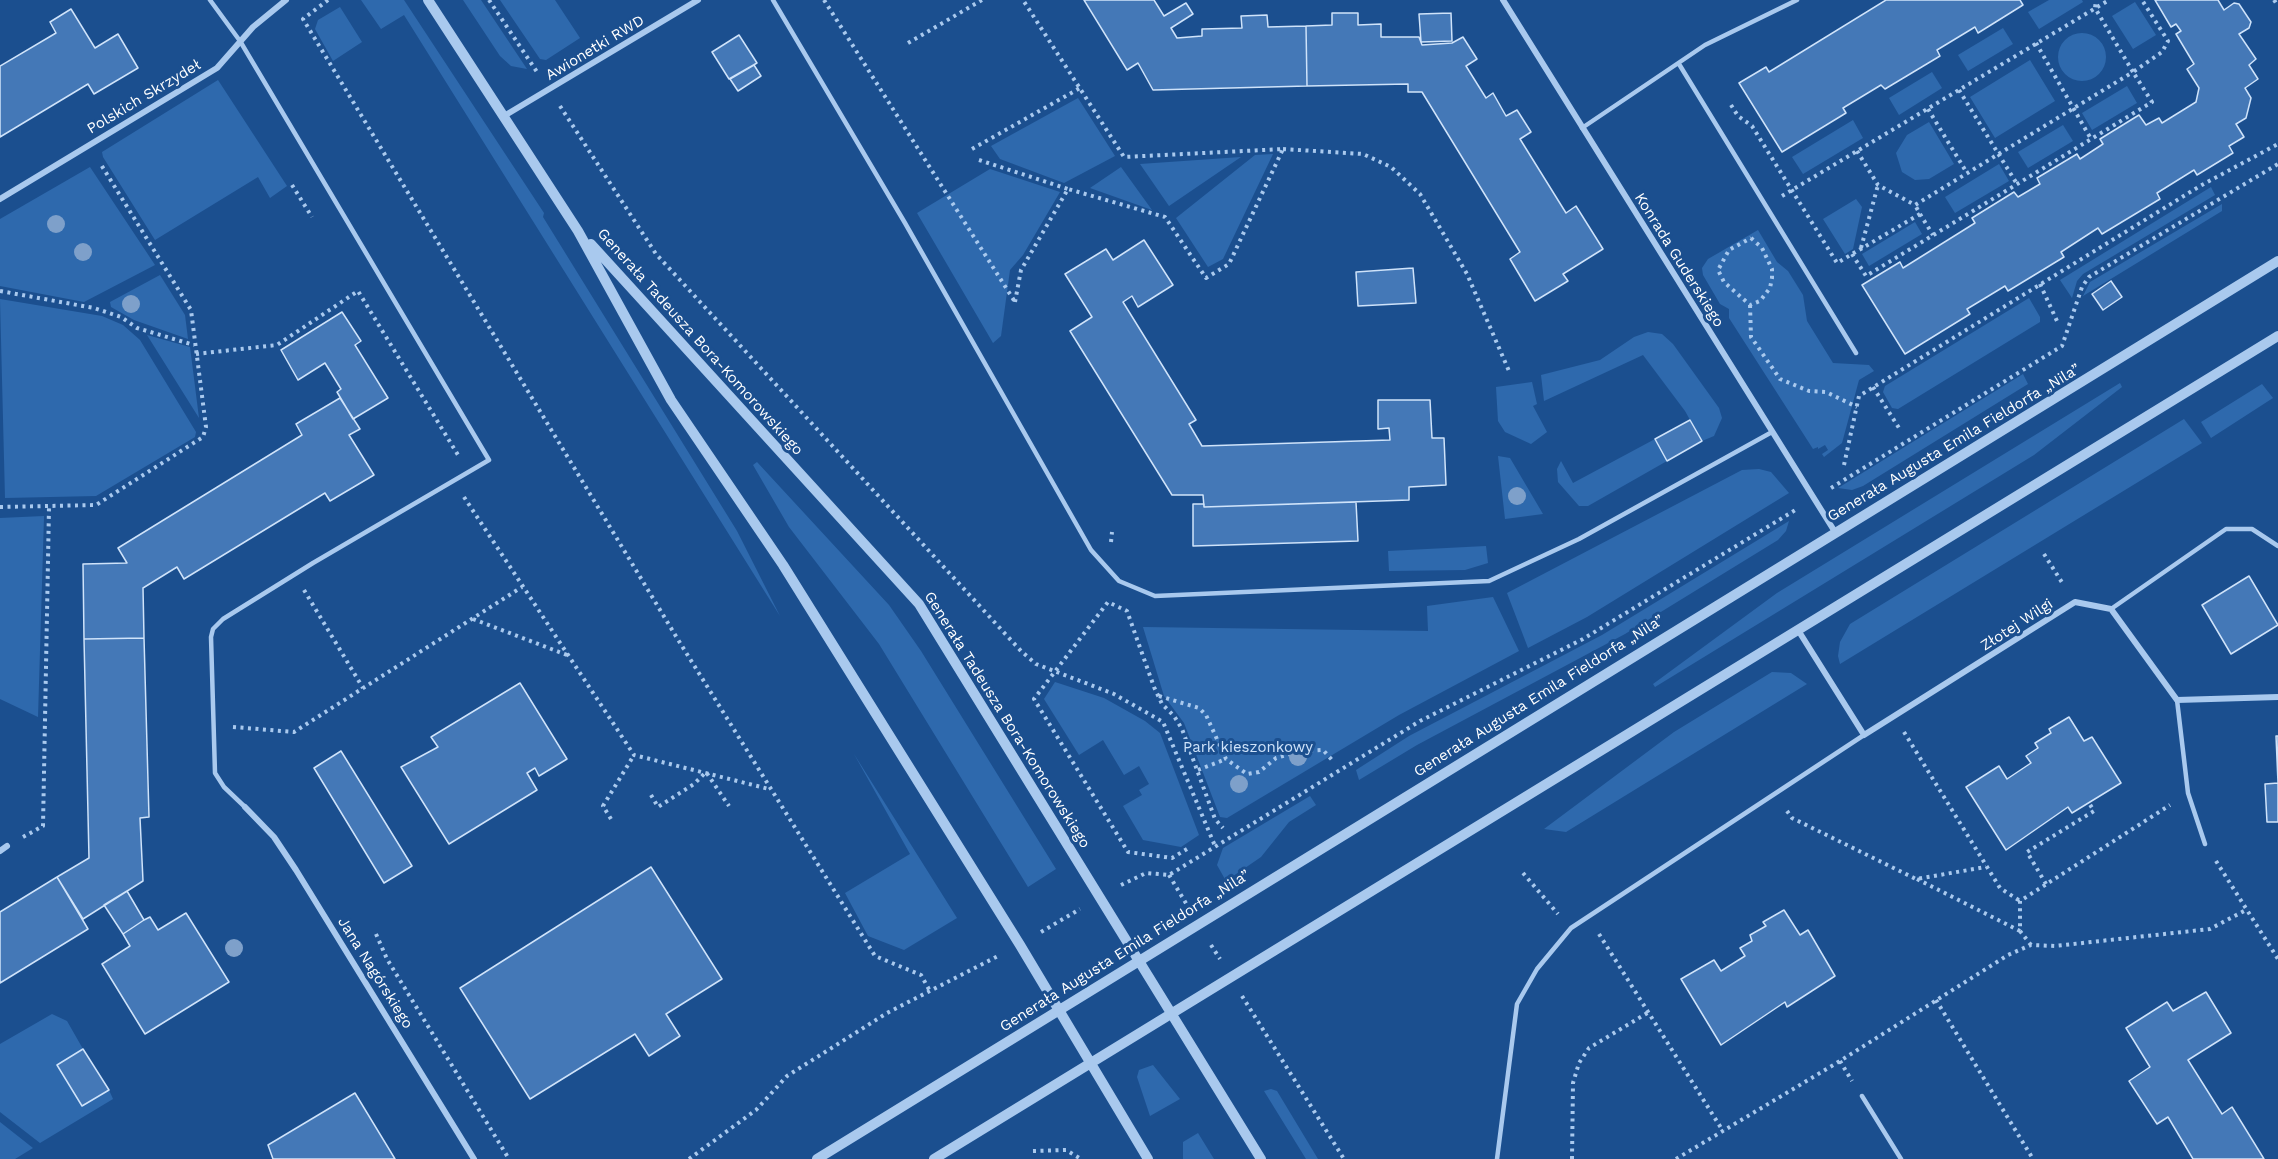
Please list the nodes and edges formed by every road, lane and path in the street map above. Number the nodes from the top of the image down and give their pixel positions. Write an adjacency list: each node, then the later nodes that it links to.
1 (210, 0): 19 (lane)
2 (286, 0): 19 (street, Polskich Skrzydeł)
3 (328, 0): 99 (path)
4 (428, 0): 29 (street, Generała Tadeusza Bora-Komorowskiego)
5 (489, 0): 25 (path)
6 (698, 0): 25 (street, Awionetki RWD)
7 (772, 0): 69 (lane)
8 (824, 0): 45 (path)
9 (982, 0): 20 (path)
10 (1023, 0): 24 (path)
11 (1503, 0): 31 (street, Konrada Guderskiego)
12 (1797, 0): 22 (lane)
13 (2096, 0): 18 (path)
14 (2109, 0): 18 (path)
15 (2142, 0): 23 (path)
16 (2274, 0): 17 (path)
17 (2278, 6)
18 (2095, 8): 21 (path); 23 (path)
19 (240, 41): 33 (street, Polskich Skrzydeł); 79 (lane)
20 (908, 43)
21 (2036, 43): 26 (path); 27 (path)
22 (1679, 64): 31 (lane); 63 (lane)
23 (2133, 72): 27 (path); 32 (path)
24 (1080, 88): 35 (path); 36 (path)
25 (549, 89): 29 (street, Awionetki RWD); 86 (path)
26 (1959, 90): 28 (path); 38 (path)
27 (2073, 108): 32 (path); 38 (path)
28 (1928, 109): 37 (path); 41 (path)
29 (504, 116): 52 (street, Generała Tadeusza Bora-Komorowskiego)
30 (1738, 116): 46 (path)
31 (1582, 128): 69 (street, Konrada Guderskiego)
32 (2091, 139): 42 (path)
33 (88, 144): 48 (street, Polskich Skrzydeł); 62 (path)
34 (2278, 144): 57 (path)
35 (972, 149)
36 (1283, 149): 45 (path); 65 (path)
37 (1857, 151): 44 (path); 46 (path)
38 (1998, 154): 41 (path); 42 (path)
39 (979, 160): 45 (path)
40 (2278, 164): 73 (path)
41 (1967, 173): 49 (path)
42 (2017, 184): 53 (path)
43 (292, 185): 51 (path)
44 (1878, 185): 49 (path); 54 (path)
45 (1068, 189)
46 (1793, 190): 47 (path); 55 (path)
47 (1782, 197)
48 (0, 199)
49 (1915, 205): 50 (path)
50 (1920, 214): 53 (path); 54 (path)
51 (312, 217)
52 (578, 231): 118 (street, Generała Tadeusza Bora-Komorowskiego); 126 (street, Generała Tadeusza Bora-Komorowskiego)
53 (1933, 235): 55 (path)
54 (1860, 249): 55 (path)
55 (1852, 254)
56 (2278, 261): 76 (street, Generała Augusta Emila Fieldorfa „Nila”)
57 (2040, 285): 60 (path); 66 (path)
58 (0, 291): 62 (path)
59 (1750, 305): 59 (path); 67 (path)
60 (2057, 321)
61 (2278, 336): 84 (street)
62 (194, 345): 64 (path)
63 (1856, 353)
64 (196, 354): 70 (path); 75 (path)
65 (1509, 370)
66 (1873, 387): 67 (path); 68 (path)
67 (1857, 407): 71 (path)
68 (1899, 428)
69 (1772, 432): 73 (street, Konrada Guderskiego)
70 (453, 462)
71 (1844, 465)
72 (463, 495): 81 (path)
73 (1813, 499): 76 (street, Konrada Guderskiego); 110 (path)
74 (0, 507): 75 (path)
75 (49, 507): 109 (path)
76 (1834, 532): 122 (street, Generała Augusta Emila Fieldorfa „Nila”)
77 (2278, 546): 82 (lane)
78 (2044, 554): 80 (path)
79 (294, 574): 87 (path); 92 (lane)
80 (2060, 579)
81 (522, 587): 83 (path); 85 (path)
82 (2111, 609): 90 (street); 91 (street, Złotej Wilgi)
83 (473, 619): 85 (path); 87 (path)
84 (1798, 630): 93 (street); 130 (street)
85 (567, 655): 94 (path)
86 (1055, 672): 88 (path); 110 (path); 111 (path)
87 (363, 688): 92 (path)
88 (1159, 696): 95 (path); 97 (path)
89 (2278, 697): 90 (street)
90 (2177, 700): 101 (lane)
91 (1895, 716): 93 (street, Złotej Wilgi); 113 (path)
92 (214, 726): 105 (lane)
93 (1864, 735): 100 (lane)
94 (634, 755): 98 (path); 106 (path)
95 (1226, 759): 96 (path); 97 (path)
96 (1333, 761)
97 (1198, 770): 107 (path)
98 (706, 772): 99 (path); 102 (path); 104 (path)
99 (770, 789): 131 (path)
100 (1775, 791): 116 (path); 121 (lane)
101 (2188, 793): 108 (lane); 117 (path)
102 (651, 795)
103 (2088, 803): 117 (path)
104 (729, 806)
105 (245, 807): 140 (street, Jana Nagórskiego)
106 (611, 819)
107 (1223, 828)
108 (2205, 844): 120 (path)
109 (7, 846): 112 (street)
110 (1215, 846): 115 (path)
111 (1187, 849)
112 (0, 851)
113 (1986, 867): 116 (path); 119 (path)
114 (1523, 873): 123 (path)
115 (1169, 875): 118 (path); 122 (path)
116 (1916, 879): 124 (path)
117 (2046, 884): 119 (path)
118 (1100, 897): 126 (path); 129 (street, Generała Tadeusza Bora-Komorowskiego)
119 (2020, 901): 124 (path)
120 (2246, 910): 127 (path); 128 (path)
121 (1587, 915): 123 (lane); 134 (path)
122 (1198, 923): 129 (street, Generała Augusta Emila Fieldorfa „Nila”); 130 (path)
123 (1571, 928): 149 (lane)
124 (2020, 931): 127 (path)
125 (376, 934): 141 (path)
126 (1020, 945): 131 (path); 133 (street, Generała Tadeusza Bora-Komorowskiego)
127 (2031, 945): 132 (path)
128 (2278, 960)
129 (1138, 961): 133 (street, Generała Augusta Emila Fieldorfa „Nila”); 135 (street, Generała Tadeusza Bora-Komorowskiego)
130 (1231, 978): 135 (street); 148 (path)
131 (931, 993): 142 (path)
132 (1936, 1000): 138 (path); 153 (path)
133 (1059, 1010): 136 (street, Generała Tadeusza Bora-Komorowskiego); 143 (street, Generała Augusta Emila Fieldorfa „Nila”)
134 (1649, 1012): 138 (path); 150 (path)
135 (1172, 1014): 136 (street); 147 (street, Generała Tadeusza Bora-Komorowskiego)
136 (1091, 1064): 144 (street); 146 (street, Generała Tadeusza Bora-Komorowskiego)
137 (1862, 1096): 152 (lane)
138 (1723, 1131): 151 (path)
139 (1034, 1152): 145 (path)
140 (474, 1159)
141 (509, 1159)
142 (689, 1159)
143 (817, 1159)
144 (934, 1159)
145 (1081, 1159)
146 (1148, 1159)
147 (1261, 1159)
148 (1344, 1159)
149 (1497, 1159)
150 (1572, 1159)
151 (1676, 1159)
152 (1901, 1159)
153 (2033, 1159)

